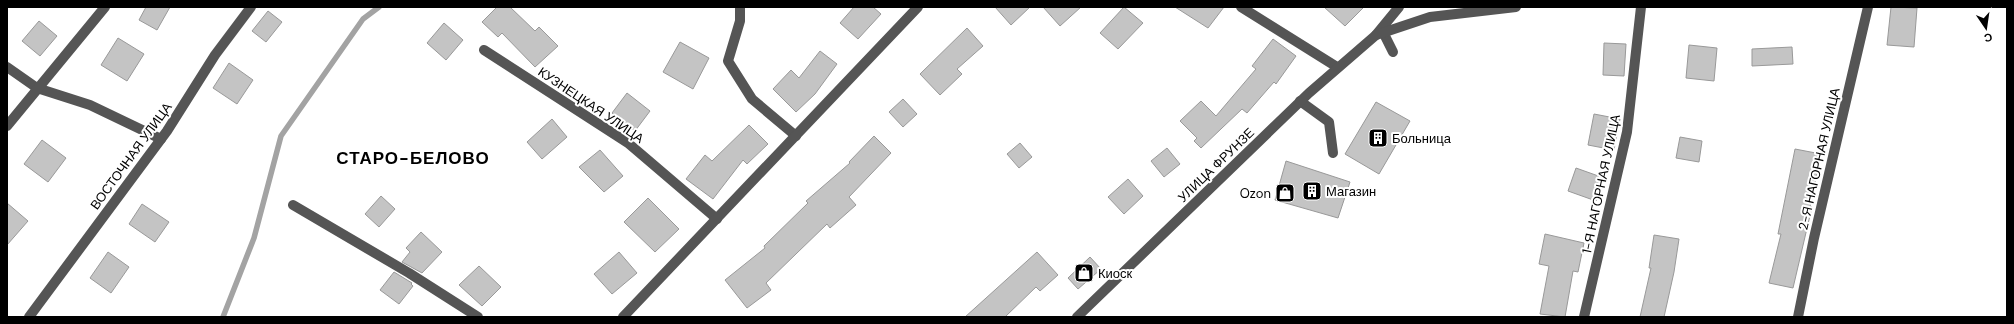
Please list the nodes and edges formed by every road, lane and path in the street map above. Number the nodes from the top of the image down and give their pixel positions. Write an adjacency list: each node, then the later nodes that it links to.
1 (105, 7): 15 (street)
2 (251, 7): 19 (street, ВОСТОЧНАЯ УЛИЦА)
3 (740, 7): 18 (street)
4 (918, 7): 18 (street)
5 (1241, 7): 14 (street)
6 (1399, 7): 10 (street, УЛИЦА ФРУНЗЕ)
7 (1516, 7): 10 (street, УЛИЦА ФРУНЗЕ)
8 (1641, 7): 27 (street, 1-Я НАГОРНАЯ УЛИЦА)
9 (1868, 7): 28 (street, 2-Я НАГОРНАЯ УЛИЦА)
10 (1379, 34): 12 (street); 14 (street, УЛИЦА ФРУНЗЕ)
11 (484, 50): 22 (street, КУЗНЕЦКАЯ УЛИЦА)
12 (1393, 52)
13 (7, 67): 15 (street)
14 (1337, 68): 16 (street, УЛИЦА ФРУНЗЕ)
15 (37, 88): 17 (street); 19 (street)
16 (1300, 101): 20 (street); 26 (street, УЛИЦА ФРУНЗЕ)
17 (7, 126)
18 (796, 136): 22 (street)
19 (161, 139): 23 (street, ВОСТОЧНАЯ УЛИЦА)
20 (1333, 153)
21 (293, 205): 24 (street)
22 (717, 219): 25 (street)
23 (29, 317)
24 (478, 317)
25 (623, 317)
26 (1078, 317)
27 (1584, 317)
28 (1798, 317)

